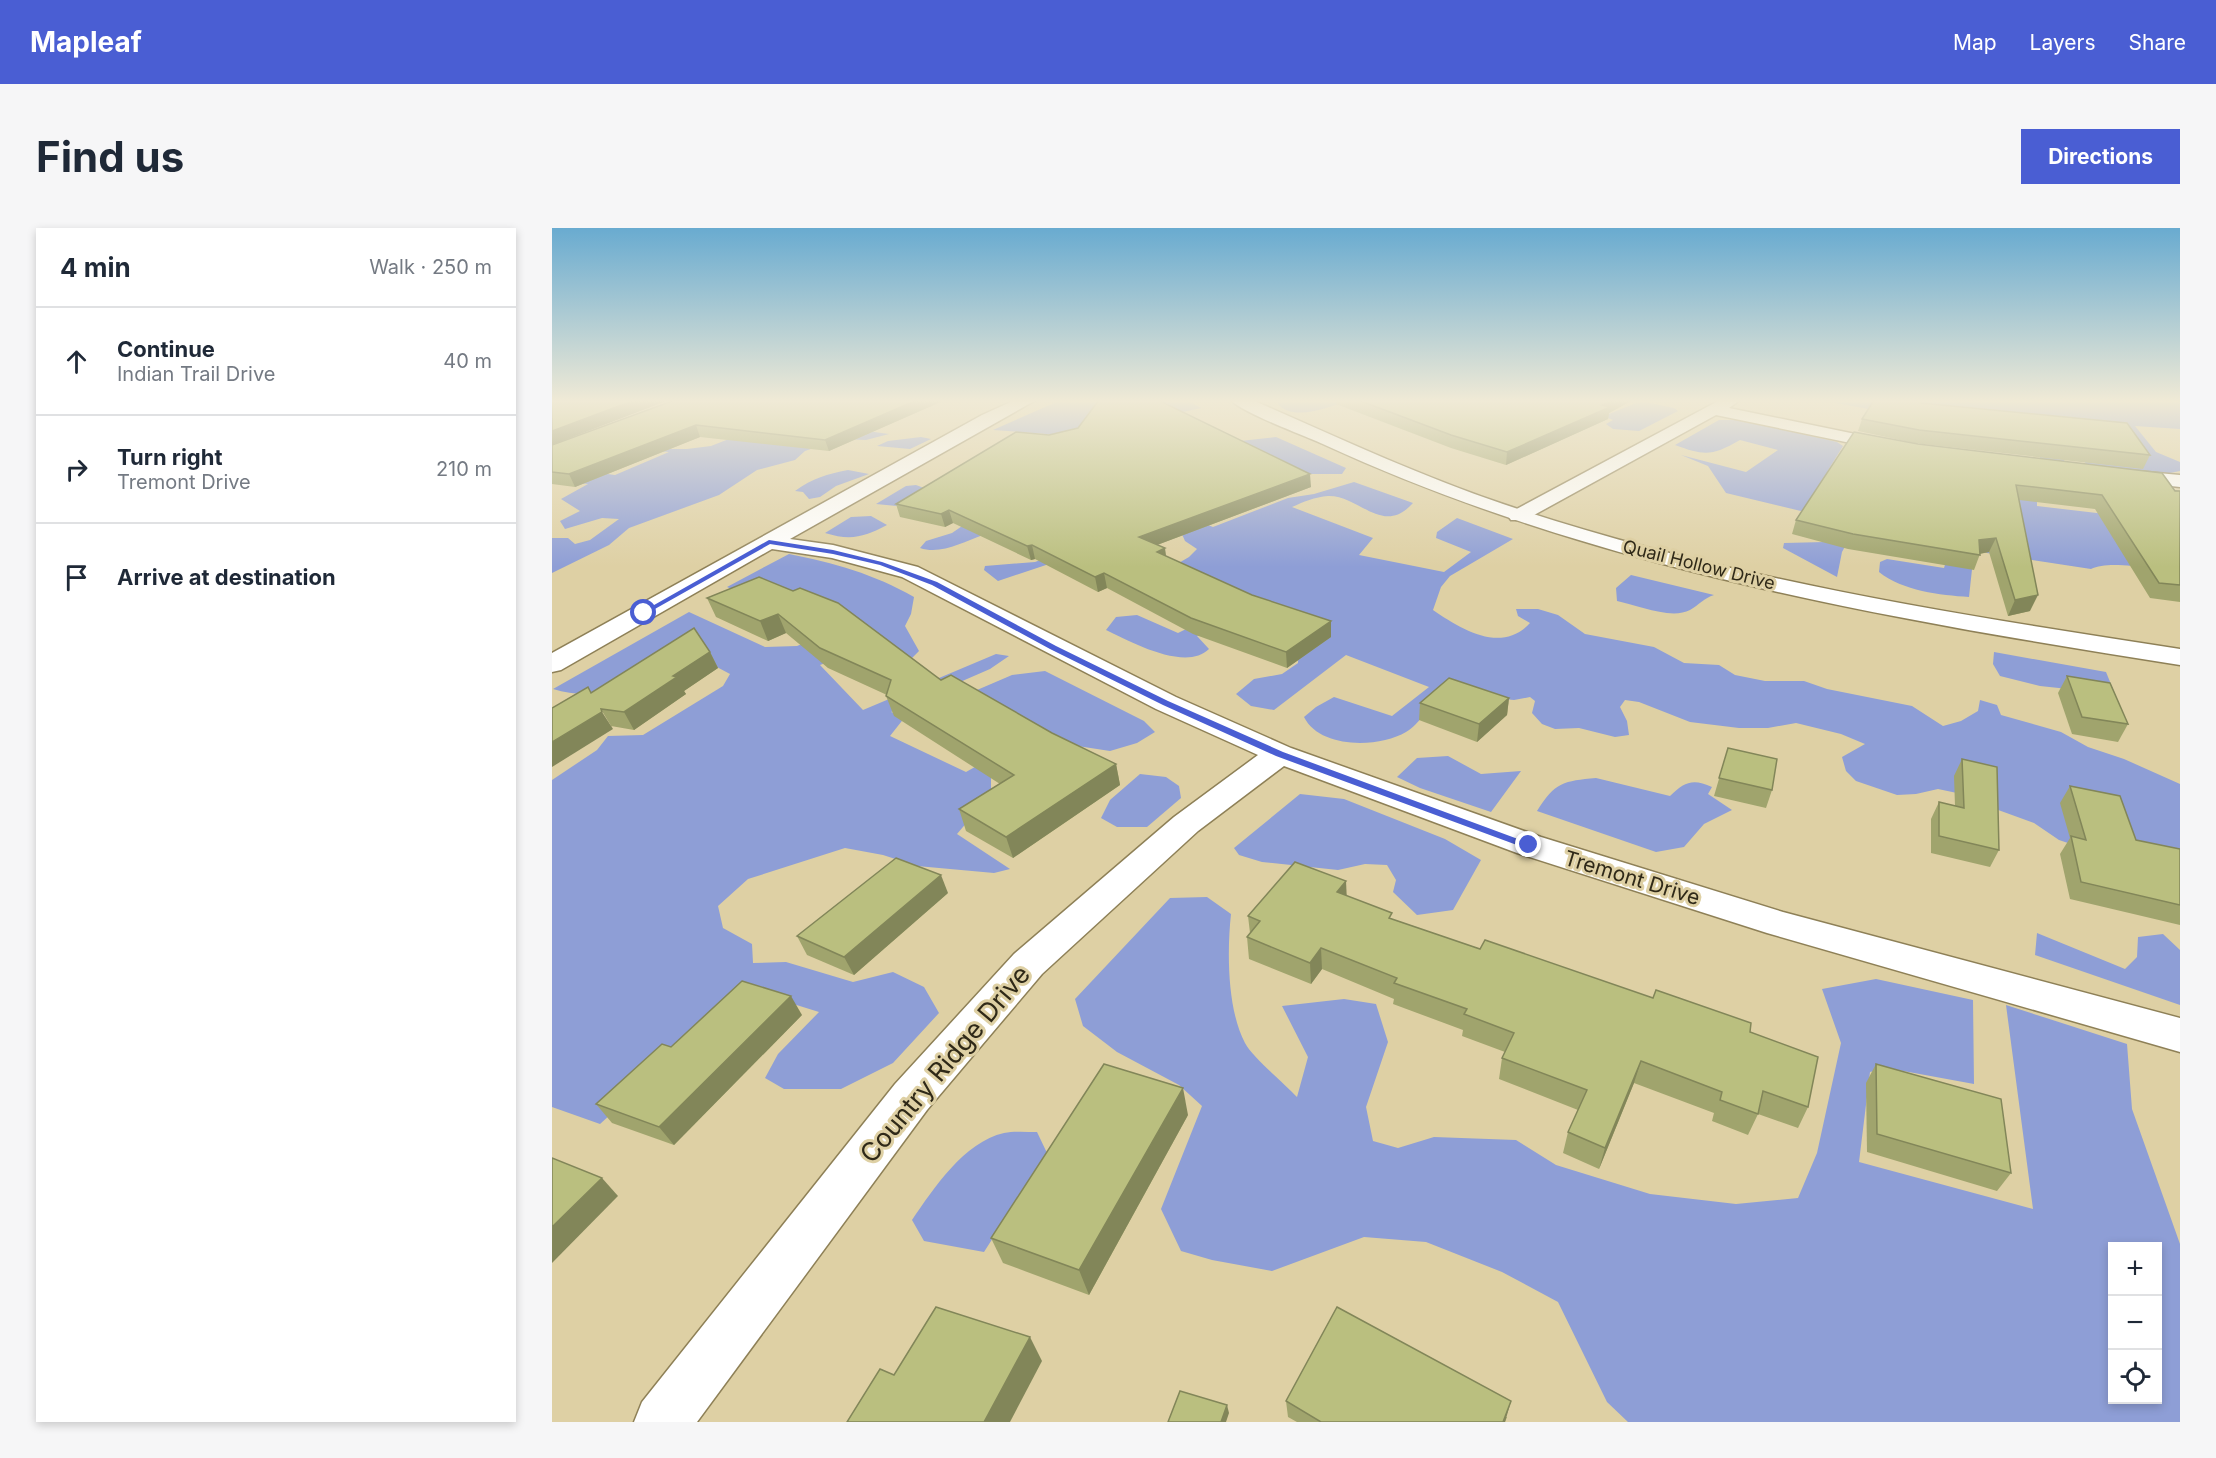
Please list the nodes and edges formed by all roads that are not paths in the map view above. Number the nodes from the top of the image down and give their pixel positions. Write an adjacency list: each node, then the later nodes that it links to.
1 (923, 456): 7 (street)
2 (1361, 456): 6 (street, Quail Hollow Drive)
3 (1629, 456): 6 (street)
4 (2107, 474): 5 (street)
5 (2180, 481)
6 (1518, 516): 8 (street, Quail Hollow Drive)
7 (769, 542): 9 (street); 10 (street, Tremont Drive)
8 (2180, 657)
9 (552, 664)
10 (1280, 754): 11 (street, Tremont Drive); 12 (street, Country Ridge Drive)
11 (2180, 1035)
12 (662, 1422)

